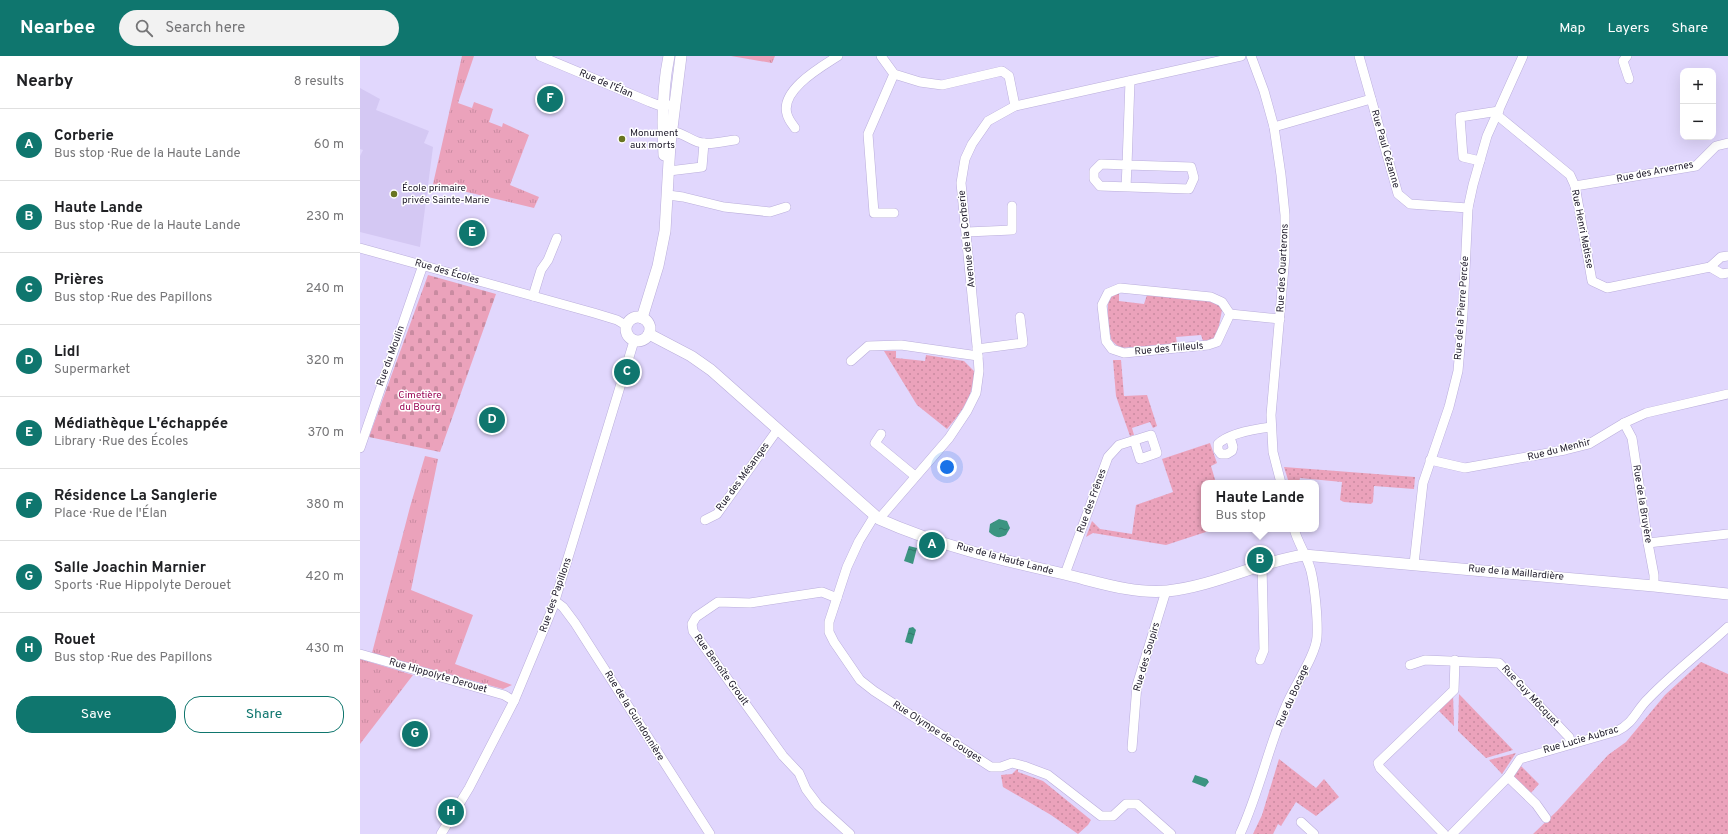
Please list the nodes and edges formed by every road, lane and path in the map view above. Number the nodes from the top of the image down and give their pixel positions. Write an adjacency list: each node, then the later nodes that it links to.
1 (540, 56): 15 (street, Rue de l'Élan)
2 (669, 56): 15 (street)
3 (681, 56): 16 (street)
4 (838, 56): 20 (street)
5 (881, 56): 11 (street)
6 (1241, 56): 13 (street, Avenue de la Corberie)
7 (1251, 56): 19 (street, Rue des Quarterons)
8 (1359, 56): 14 (street, Rue Paul Cézanne)
9 (1523, 56): 18 (street, Rue de la Pierre Percée)
10 (1627, 56): 12 (street)
11 (894, 74): 17 (street); 34 (street)
12 (1628, 79)
13 (1130, 81): 17 (street, Avenue de la Corberie); 26 (street)
14 (1371, 99): 19 (street); 33 (street, Rue Paul Cézanne)
15 (663, 105): 16 (street, Rue de l'Élan); 30 (street)
16 (674, 105): 21 (street)
17 (1015, 106): 35 (street, Avenue de la Corberie)
18 (1498, 113): 25 (street, Rue de la Pierre Percée); 25 (street); 28 (street, Rue Henri Matisse)
19 (1274, 127): 46 (street, Rue des Quarterons)
20 (795, 128)
21 (671, 131): 23 (street); 27 (street)
22 (735, 140): 23 (street)
23 (704, 143): 27 (street)
24 (1728, 143): 28 (street, Rue des Arvernes)
25 (1480, 161): 33 (street, Rue de la Pierre Percée)
26 (1127, 165): 29 (street); 29 (street); 29 (street)
27 (669, 171): 30 (street)
28 (1575, 186): 40 (street, Rue Henri Matisse)
29 (1126, 187)
30 (668, 192): 32 (street); 45 (street)
31 (1012, 206): 35 (street)
32 (786, 207)
33 (1468, 208): 60 (street, Rue de la Pierre Percée)
34 (894, 213)
35 (967, 232): 50 (street, Avenue de la Corberie)
36 (556, 238): 42 (street)
37 (360, 248): 39 (street, Rue des Écoles)
38 (1728, 256): 40 (street, Rue Henri Matisse)
39 (424, 265): 42 (street, Rue des Écoles); 59 (street, Rue du Moulin)
40 (1710, 267): 41 (street, Rue Henri Matisse)
41 (1728, 272)
42 (533, 296): 47 (street, Rue des Écoles)
43 (1230, 314): 43 (street, Rue des Tilleuls); 46 (street)
44 (1020, 317): 50 (street)
45 (642, 318): 47 (street); 48 (street)
46 (1280, 319): 54 (street, Rue des Quarterons)
47 (627, 326): 49 (street)
48 (649, 334): 49 (street); 55 (street, Rue de la Haute Lande)
49 (634, 341): 76 (street, Rue des Papillons)
50 (978, 353): 51 (street); 61 (street, Avenue de la Corberie)
51 (851, 361)
52 (1728, 394): 53 (street, Rue du Menhir)
53 (1624, 423): 60 (street, Rue du Menhir); 67 (street, Rue de la Bruyère)
54 (1271, 427): 57 (street); 62 (street, Rue des Quarterons)
55 (778, 429): 63 (street, Rue de la Haute Lande); 64 (street, Rue des Mésanges)
56 (881, 434): 61 (street)
57 (1230, 437)
58 (1134, 440): 71 (street, Rue des Frênes)
59 (360, 448)
60 (1430, 460): 69 (street, Rue de la Pierre Percée)
61 (915, 476): 63 (street, Avenue de la Corberie)
62 (1280, 480)
63 (877, 517): 71 (street, Rue de la Haute Lande); 75 (street, Rue Olympe de Gouges)
64 (705, 520)
65 (1295, 532): 68 (street)
66 (1728, 534): 67 (street)
67 (1648, 543): 72 (street, Rue de la Bruyère)
68 (1304, 555): 69 (street, Rue de la Maillardière); 70 (street, Rue de la Haute Lande); 92 (street, Rue du Bocage)
69 (1414, 564): 72 (street, Rue de la Maillardière)
70 (1262, 565): 73 (street, Rue de la Haute Lande); 79 (street)
71 (1065, 574): 73 (street, Rue de la Haute Lande)
72 (1654, 586): 74 (street, Rue de la Maillardière)
73 (1166, 591): 84 (street, Rue des Soupirs)
74 (1728, 594)
75 (837, 598): 90 (street, Rue Benoîte Groult); 91 (street, Rue Olympe de Gouges)
76 (555, 601): 82 (street, Rue des Papillons); 89 (street, Rue de la Guindonnière)
77 (1728, 628): 83 (street, Rue Lucie Aubrac)
78 (360, 654): 82 (street, Rue Hippolyte Derouet)
79 (1260, 660)
80 (1455, 660): 81 (street, Rue Guy Môcquet); 83 (street, Rue Guy Môcquet); 94 (street)
81 (1410, 665)
82 (514, 701): 88 (street, Rue des Papillons)
83 (1571, 743): 85 (street, Rue Lucie Aubrac)
84 (1132, 748)
85 (1508, 777): 86 (street); 95 (street, Rue Lucie Aubrac)
86 (1546, 818)
87 (1301, 822): 93 (street)
88 (441, 834)
89 (710, 834)
90 (850, 834)
91 (1171, 834)
92 (1240, 834)
93 (1314, 834)
94 (1444, 834)
95 (1452, 834)

